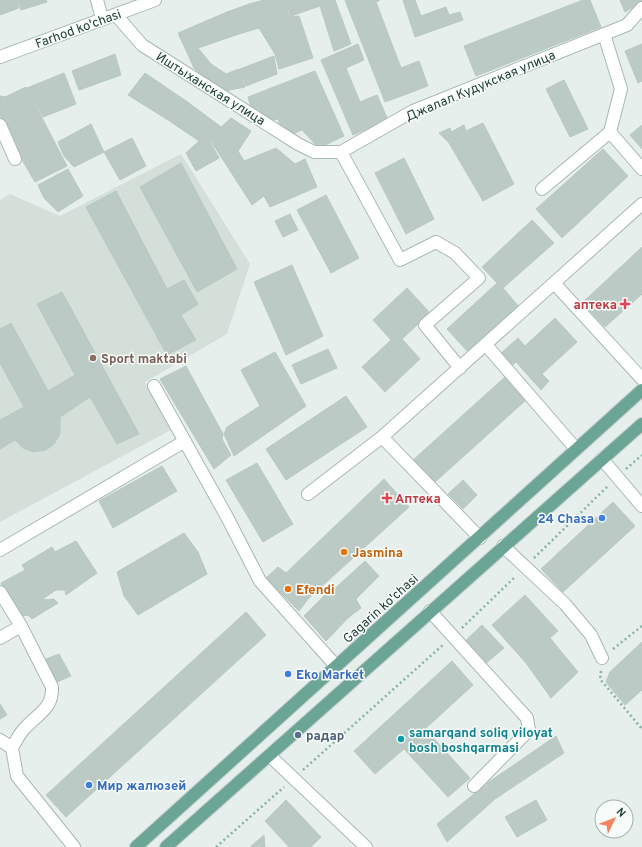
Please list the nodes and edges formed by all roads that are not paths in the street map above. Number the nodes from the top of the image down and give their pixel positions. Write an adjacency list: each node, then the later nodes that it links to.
1 (97, 0): 5 (street)
2 (155, 0): 4 (street, Farhod ko'chasi)
3 (642, 8): 6 (street, Джалал Кудукская улица)
4 (116, 15): 5 (street, Farhod ko'chasi); 10 (street, Иштыханская улица)
5 (102, 18): 7 (street, Farhod ko'chasi)
6 (604, 34): 9 (street); 11 (street, Джалал Кудукская улица)
7 (0, 56)
8 (0, 125): 12 (street)
9 (610, 132): 13 (street); 14 (street)
10 (314, 152): 11 (street, Джалал Кудукская улица)
11 (341, 152): 18 (street)
12 (15, 159)
13 (642, 169)
14 (542, 189)
15 (642, 204): 16 (street)
16 (554, 283): 17 (street); 19 (street)
17 (486, 345): 18 (street); 25 (street)
18 (460, 368): 23 (street)
19 (642, 379)
20 (154, 386): 24 (street)
21 (642, 390): 25 (main road, Gagarin ko'chasi)
22 (642, 424): 26 (main road)
23 (382, 437): 27 (street); 29 (street)
24 (185, 441): 31 (street); 37 (street)
25 (576, 449): 29 (main road, Gagarin ko'chasi)
26 (602, 459): 28 (street); 30 (main road)
27 (308, 494)
28 (642, 506)
29 (480, 538): 37 (main road, Gagarin ko'chasi)
30 (503, 546): 33 (main road); 36 (street)
31 (0, 550)
32 (0, 592): 34 (street)
33 (430, 611): 40 (main road); 41 (street)
34 (21, 626): 35 (street); 39 (street)
35 (0, 638)
36 (602, 658)
37 (336, 666): 43 (main road, Gagarin ko'chasi)
38 (0, 740): 39 (street)
39 (12, 748): 42 (street)
40 (270, 756): 44 (main road); 45 (street)
41 (474, 786)
42 (74, 847)
43 (136, 847)
44 (166, 847)
45 (366, 847)

